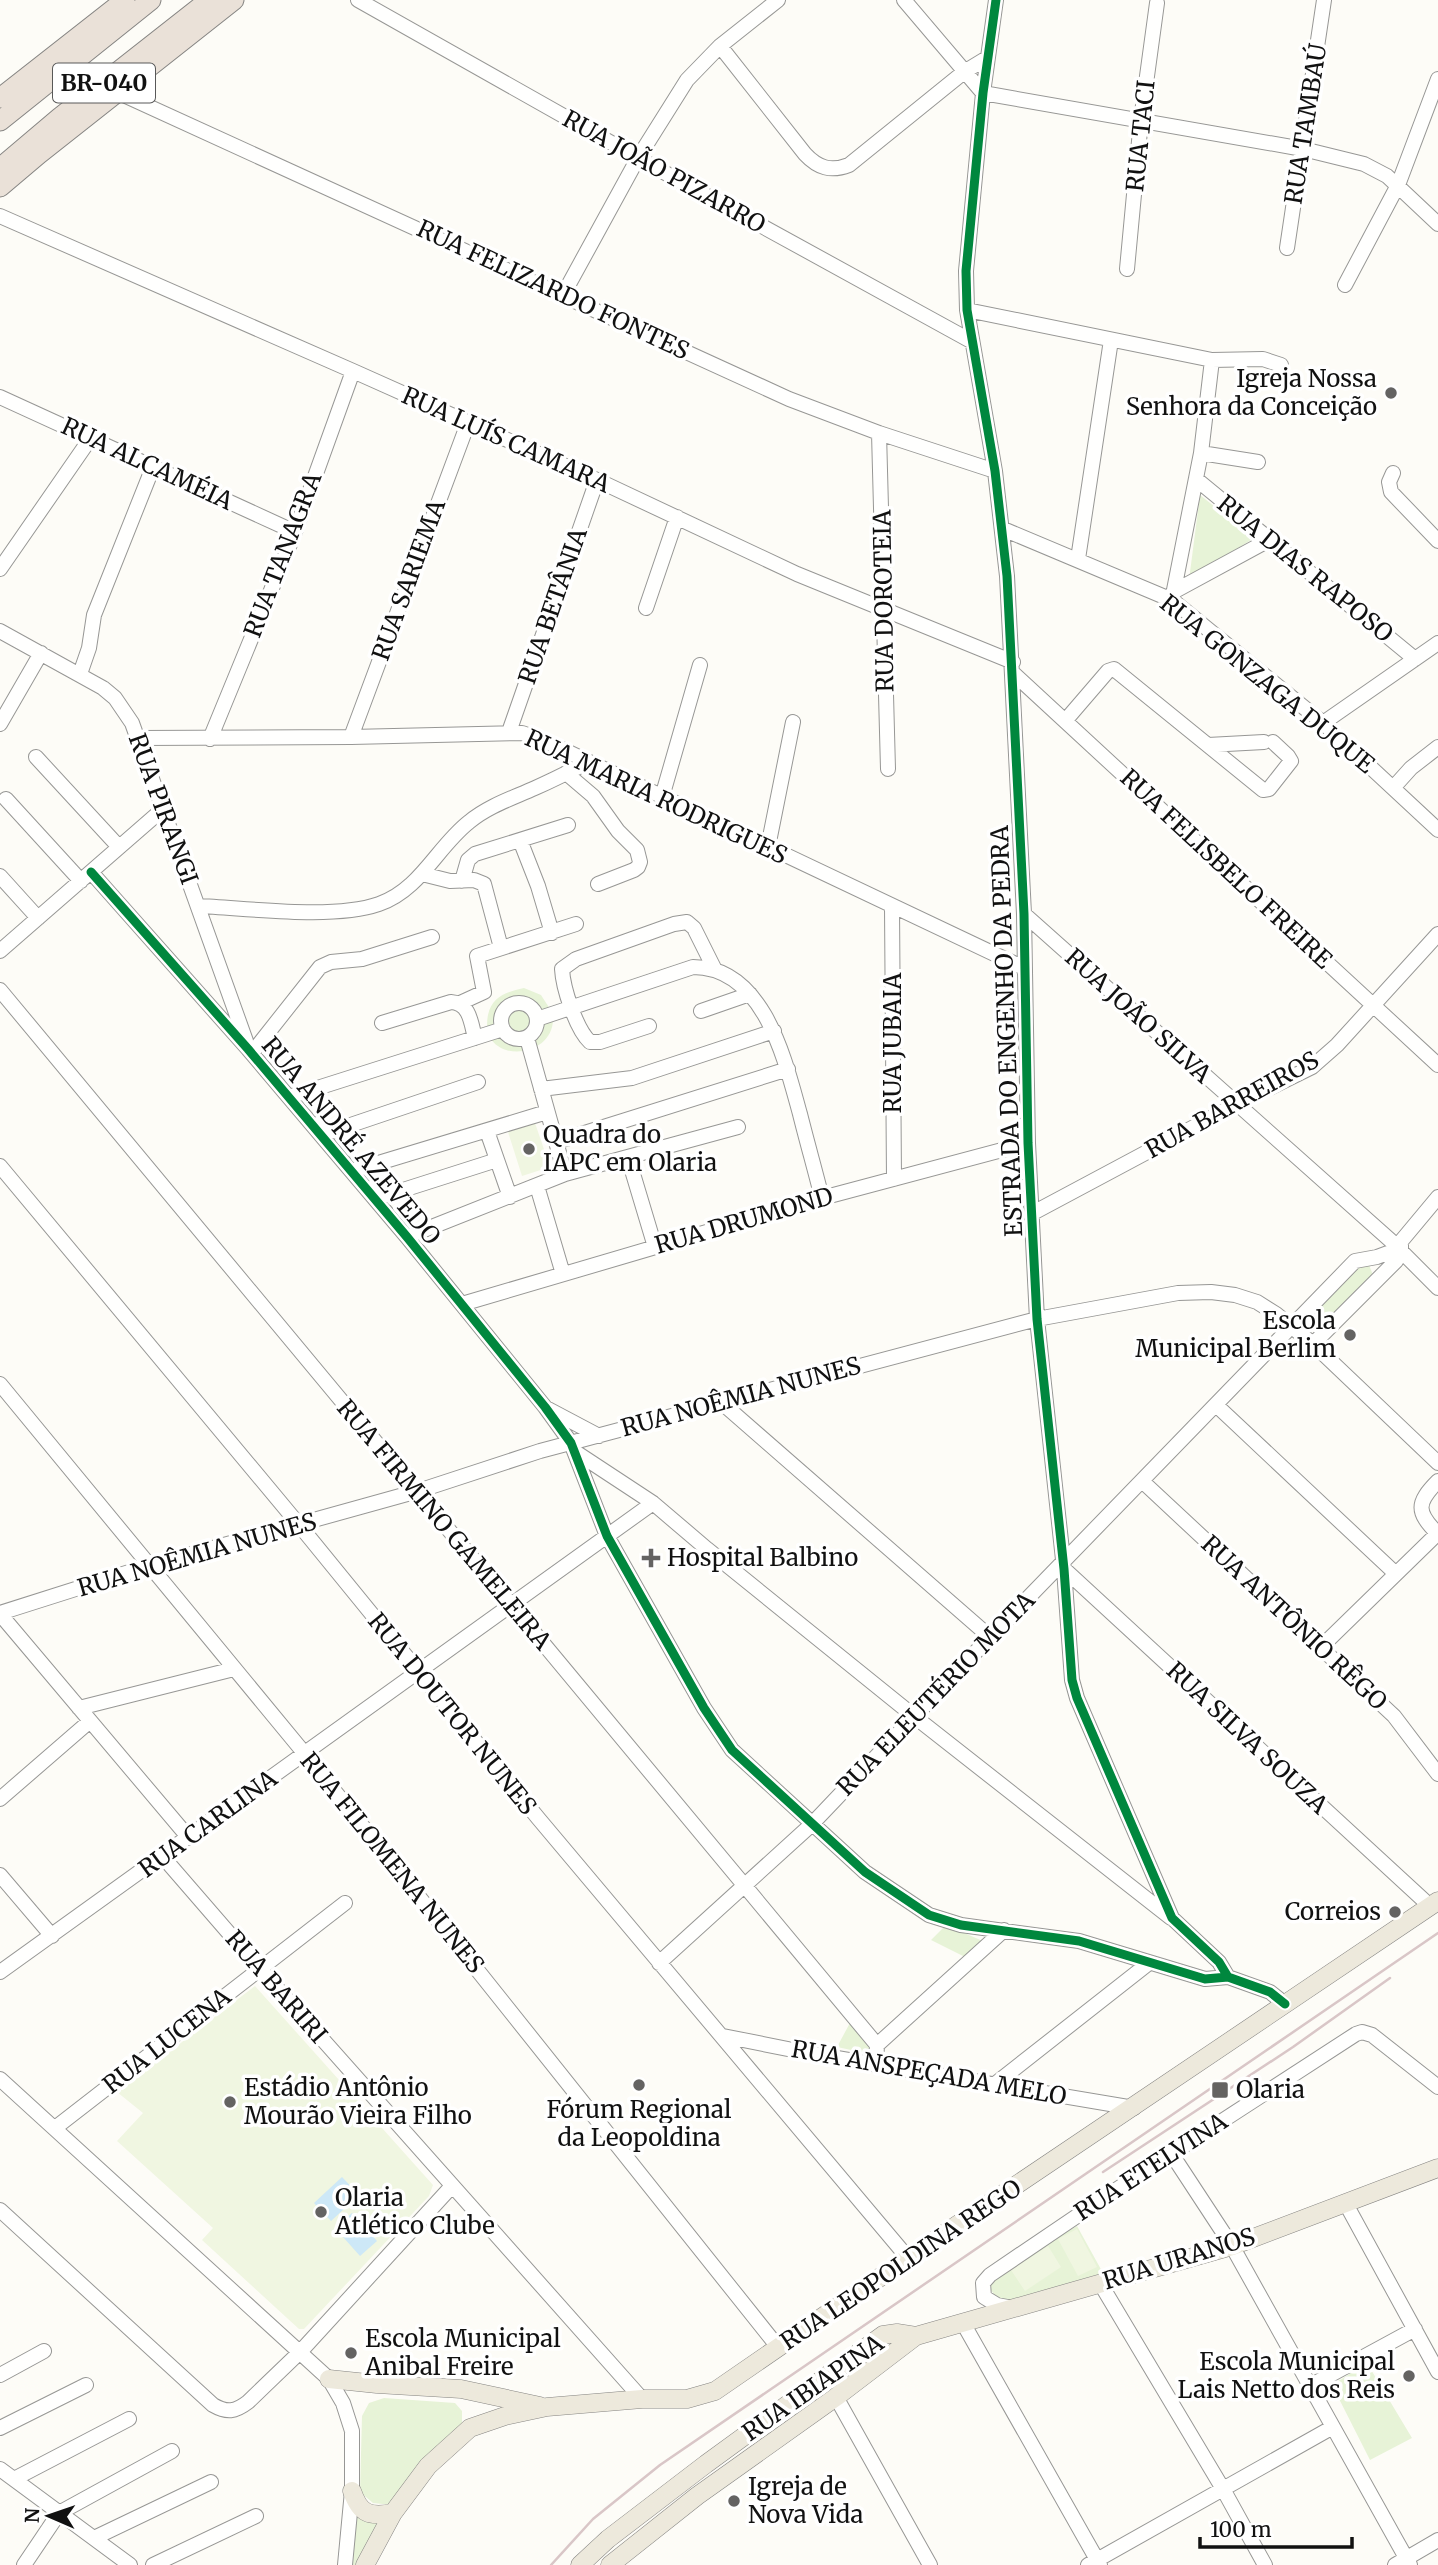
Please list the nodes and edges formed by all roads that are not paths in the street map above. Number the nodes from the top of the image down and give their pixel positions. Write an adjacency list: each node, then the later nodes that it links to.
1 (125, 0): 17 (highway)
2 (151, 0): 20 (highway, BR-040)
3 (209, 0): 18 (highway, BR-040)
4 (234, 0): 15 (highway)
5 (358, 0): 22 (street, RUA JOÃO PIZARRO)
6 (778, 0): 11 (street)
7 (904, 0): 13 (street)
8 (996, 0): 12 (street, ESTRADA DO ENGENHO DA PEDRA)
9 (1324, 0): 21 (street, RUA TAMBAÚ)
10 (1157, 3): 19 (street, RUA TACI)
11 (720, 46): 13 (street); 22 (street)
12 (987, 58): 13 (street); 16 (street, ESTRADA DO ENGENHO DA PEDRA)
13 (964, 72): 16 (street)
14 (1438, 79): 25 (street)
15 (117, 92): 26 (highway); 32 (street, RUA FELIZARDO FONTES)
16 (983, 93): 19 (street); 33 (street, ESTRADA DO ENGENHO DA PEDRA)
17 (3, 96)
18 (59, 118): 23 (highway, BR-040); 24 (highway)
19 (1141, 120): 21 (street); 30 (street, RUA TACI)
20 (0, 121)
21 (1303, 149): 25 (street); 29 (street, RUA TAMBAÚ)
22 (638, 158): 32 (street); 35 (street, RUA JOÃO PIZARRO)
23 (0, 168)
24 (0, 176)
25 (1398, 185): 28 (street); 31 (street)
26 (0, 187)
27 (0, 216): 38 (street, RUA LUÍS CAMARA)
28 (1438, 224)
29 (1287, 248)
30 (1127, 269)
31 (1345, 285)
32 (563, 295): 41 (street, RUA FELIZARDO FONTES)
33 (967, 310): 34 (street); 35 (street, ESTRADA DO ENGENHO DA PEDRA)
34 (1111, 340): 36 (street); 55 (street)
35 (971, 341): 46 (street, ESTRADA DO ENGENHO DA PEDRA)
36 (1212, 360): 37 (street); 43 (street)
37 (1281, 365)
38 (353, 371): 40 (street, RUA LUÍS CAMARA); 52 (street, RUA TANAGRA)
39 (0, 397): 42 (street, RUA ALCAMÉIA)
40 (468, 423): 48 (street, RUA LUÍS CAMARA); 72 (street, RUA SARIEMA)
41 (879, 433): 46 (street, RUA FELIZARDO FONTES); 59 (street, RUA DOROTEIA)
42 (90, 439): 45 (street, RUA ALCAMÉIA); 56 (street)
43 (1201, 453): 44 (street); 49 (street)
44 (1258, 462)
45 (153, 467): 52 (street, RUA ALCAMÉIA); 66 (street)
46 (995, 471): 51 (street, ESTRADA DO ENGENHO DA PEDRA)
47 (1393, 473): 54 (street)
48 (597, 480): 50 (street, RUA LUÍS CAMARA); 71 (street, RUA BETÂNIA)
49 (1196, 480): 53 (street, RUA DIAS RAPOSO); 57 (street)
50 (677, 517): 58 (street); 59 (street, RUA LUÍS CAMARA)
51 (1003, 529): 55 (street, RUA GONZAGA DUQUE); 65 (street, ESTRADA DO ENGENHO DA PEDRA)
52 (295, 532): 74 (street, RUA TANAGRA)
53 (1269, 540): 57 (street); 63 (street, RUA DIAS RAPOSO)
54 (1438, 541)
55 (1078, 559): 57 (street, RUA GONZAGA DUQUE)
56 (0, 569)
57 (1173, 596): 69 (street, RUA GONZAGA DUQUE)
58 (646, 608)
59 (885, 611): 65 (street, RUA LUÍS CAMARA); 79 (street, RUA DOROTEIA)
60 (0, 631): 62 (street, RUA PIRANGI)
61 (1438, 643): 63 (street)
62 (41, 653): 66 (street, RUA PIRANGI); 70 (street)
63 (1415, 659): 69 (street)
64 (699, 665): 82 (street)
65 (1013, 668): 67 (street, RUA FELISBELO FREIRE); 97 (street, ESTRADA DO ENGENHO DA PEDRA)
66 (80, 674): 73 (street, RUA PIRANGI)
67 (1065, 721): 75 (street); 110 (street, RUA FELISBELO FREIRE)
68 (793, 722): 89 (street)
69 (1324, 723): 81 (street, RUA GONZAGA DUQUE)
70 (0, 724)
71 (509, 732): 72 (street, RUA MARIA RODRIGUES); 78 (street, RUA MARIA RODRIGUES)
72 (351, 737): 74 (street, RUA MARIA RODRIGUES)
73 (139, 738): 74 (street, RUA MARIA RODRIGUES); 84 (street, RUA PIRANGI)
74 (210, 739)
75 (1208, 746): 75 (street)
76 (1438, 747): 81 (street)
77 (36, 757): 88 (street)
78 (588, 762): 80 (street); 82 (street, RUA MARIA RODRIGUES)
79 (888, 769)
80 (566, 773): 90 (street); 94 (street)
81 (1393, 788): 86 (street, RUA GONZAGA DUQUE)
82 (662, 797): 89 (street, RUA MARIA RODRIGUES)
83 (6, 799): 92 (street, RUA ANDRÉ AZEVEDO)
84 (163, 809): 88 (street); 95 (street, RUA PIRANGI)
85 (568, 825): 87 (street)
86 (1438, 830)
87 (520, 840): 93 (street); 100 (street)
88 (119, 847): 92 (street)
89 (768, 847): 96 (street, RUA MARIA RODRIGUES)
90 (422, 874): 93 (street); 95 (street)
91 (0, 876): 98 (street)
92 (86, 876): 98 (street); 120 (street, RUA ANDRÉ AZEVEDO)
93 (462, 881): 103 (street)
94 (598, 884)
95 (198, 906): 120 (street, RUA PIRANGI)
96 (892, 907): 105 (street, RUA MARIA RODRIGUES); 137 (street, RUA JUBAIA)
97 (1024, 914): 105 (street, ESTRADA DO ENGENHO DA PEDRA); 126 (street, RUA JOÃO SILVA)
98 (38, 918): 104 (street)
99 (576, 925): 100 (street)
100 (552, 933): 109 (street)
101 (1438, 934): 110 (street, RUA BARREIROS)
102 (432, 937): 120 (street)
103 (500, 944)
104 (0, 951)
105 (1024, 968): 131 (street, ESTRADA DO ENGENHO DA PEDRA)
106 (715, 970): 108 (street); 111 (street); 111 (street)
107 (0, 990): 164 (street, RUA FIRMINO GAMELEIRA)
108 (750, 994): 112 (street); 117 (street)
109 (460, 1003): 114 (street); 118 (street)
110 (1374, 1006): 121 (street, RUA FELISBELO FREIRE); 126 (street, RUA BARREIROS)
111 (572, 1007): 113 (street); 115 (street)
112 (701, 1011)
113 (537, 1019): 116 (street); 119 (street)
114 (382, 1023)
115 (649, 1026)
116 (503, 1029): 118 (street); 119 (street)
117 (774, 1031): 122 (street); 124 (street)
118 (475, 1038): 125 (street)
119 (527, 1038): 124 (street)
120 (250, 1051): 125 (street, RUA ANDRÉ AZEVEDO)
121 (1438, 1065)
122 (788, 1069): 130 (street); 141 (street)
123 (478, 1082): 125 (street)
124 (541, 1089): 127 (street)
125 (292, 1096): 135 (street, RUA ANDRÉ AZEVEDO)
126 (1237, 1104): 142 (street, RUA BARREIROS); 145 (street, RUA JOÃO SILVA)
127 (547, 1112): 129 (street); 130 (street)
128 (738, 1127): 132 (street)
129 (487, 1131): 133 (street); 135 (street)
130 (556, 1142): 136 (street)
131 (1028, 1143): 137 (street, RUA DRUMOND); 142 (street, ESTRADA DO ENGENHO DA PEDRA)
132 (628, 1157): 136 (street); 144 (street)
133 (497, 1160): 135 (street); 139 (street)
134 (0, 1166): 166 (street, RUA DOUTOR NUNES)
135 (355, 1170): 150 (street, RUA ANDRÉ AZEVEDO)
136 (565, 1174): 138 (street)
137 (894, 1179): 141 (street, RUA DRUMOND)
138 (537, 1186): 139 (street); 147 (street)
139 (510, 1197): 143 (street)
140 (1438, 1197): 145 (street)
141 (822, 1198): 144 (street, RUA DRUMOND)
142 (1031, 1214): 151 (street, ESTRADA DO ENGENHO DA PEDRA)
143 (414, 1234)
144 (656, 1247): 147 (street, RUA DRUMOND)
145 (1398, 1248): 146 (street, RUA ELEUTÉRIO MOTA); 148 (street); 149 (street, RUA JOÃO SILVA)
146 (1371, 1259): 148 (street); 152 (street, RUA ELEUTÉRIO MOTA)
147 (563, 1275): 150 (street, RUA DRUMOND)
148 (1377, 1280): 153 (street)
149 (1438, 1288)
150 (462, 1304): 157 (street, RUA ANDRÉ AZEVEDO)
151 (1037, 1319): 152 (street, RUA NOÊMIA NUNES); 155 (street, RUA NOÊMIA NUNES); 170 (street, ESTRADA DO ENGENHO DA PEDRA)
152 (1293, 1326): 153 (street, RUA NOÊMIA NUNES); 156 (street, RUA ELEUTÉRIO MOTA)
153 (1312, 1344): 160 (street, RUA NOÊMIA NUNES)
154 (0, 1384): 169 (street, RUA FILOMENA NUNES)
155 (722, 1403): 158 (street, RUA NOÊMIA NUNES); 174 (street)
156 (1216, 1405): 163 (street, RUA ELEUTÉRIO MOTA); 171 (street)
157 (545, 1408): 158 (street, RUA ANDRÉ AZEVEDO); 159 (street, RUA ANDRÉ AZEVEDO)
158 (599, 1436): 159 (street, RUA NOÊMIA NUNES); 161 (street)
159 (573, 1447): 161 (street); 164 (street, RUA NOÊMIA NUNES); 168 (street)
160 (1438, 1463)
161 (597, 1465): 165 (street)
162 (1438, 1480): 167 (street)
163 (1142, 1481): 170 (street, RUA ELEUTÉRIO MOTA); 175 (street, RUA ANTÔNIO RÊGO)
164 (418, 1491): 166 (street, RUA NOÊMIA NUNES); 172 (street, RUA FIRMINO GAMELEIRA)
165 (653, 1503): 168 (street, RUA CARLINA); 179 (street)
166 (300, 1525): 169 (street, RUA NOÊMIA NUNES); 177 (street, RUA DOUTOR NUNES)
167 (1438, 1534): 171 (street)
168 (607, 1536): 172 (street, RUA CARLINA); 184 (street)
169 (148, 1566): 173 (street, RUA NOÊMIA NUNES); 176 (street, RUA FILOMENA NUNES)
170 (1064, 1566): 174 (street, RUA ELEUTÉRIO MOTA); 190 (street, RUA SILVA SOUZA); 191 (street, ESTRADA DO ENGENHO DA PEDRA)
171 (1395, 1573): 175 (street)
172 (510, 1605): 177 (street, RUA CARLINA); 188 (street, RUA FIRMINO GAMELEIRA)
173 (0, 1614): 178 (street)
174 (990, 1637): 179 (street, RUA ELEUTÉRIO MOTA)
175 (1320, 1648): 182 (street, RUA ANTÔNIO RÊGO)
176 (234, 1669): 178 (street); 181 (street, RUA FILOMENA NUNES)
177 (418, 1673): 181 (street, RUA CARLINA); 194 (street, RUA DOUTOR NUNES)
178 (79, 1708): 180 (street)
179 (915, 1717): 184 (street, RUA ELEUTÉRIO MOTA); 191 (street)
180 (90, 1721): 183 (street); 185 (street)
181 (305, 1754): 185 (street, RUA CARLINA); 220 (street, RUA FILOMENA NUNES)
182 (1438, 1774)
183 (0, 1799)
184 (811, 1825): 188 (street, RUA ELEUTÉRIO MOTA); 192 (street)
185 (189, 1838): 186 (street, RUA CARLINA)
186 (163, 1857): 193 (street, RUA CARLINA); 196 (street, RUA BARIRI)
187 (0, 1875): 193 (street)
188 (743, 1887): 194 (street, RUA ELEUTÉRIO MOTA); 201 (street, RUA FIRMINO GAMELEIRA)
189 (345, 1903): 196 (street, RUA LUCENA)
190 (1434, 1903): 199 (main road, RUA LEOPOLDINA REGO)
191 (1172, 1918): 198 (street, ESTRADA DO ENGENHO DA PEDRA)
192 (1003, 1930): 195 (street); 201 (street)
193 (52, 1936): 197 (street, RUA CARLINA)
194 (659, 1963): 200 (street, RUA DOUTOR NUNES)
195 (1149, 1963): 198 (street); 204 (street)
196 (260, 1969): 207 (street, RUA LUCENA); 210 (street, RUA BARIRI)
197 (0, 1972)
198 (1228, 1977): 199 (street)
199 (1285, 2004): 206 (main road, RUA LEOPOLDINA REGO)
200 (723, 2036): 202 (street, RUA ANSPEÇADA MELO); 214 (street, RUA DOUTOR NUNES)
201 (877, 2045): 202 (street)
202 (876, 2064): 204 (street, RUA ANSPEÇADA MELO)
203 (0, 2079): 207 (street)
204 (995, 2084): 206 (street, RUA ANSPEÇADA MELO)
205 (1438, 2087): 208 (street, RUA ETELVINA)
206 (1134, 2108): 214 (main road, RUA LEOPOLDINA REGO)
207 (55, 2128): 222 (street)
208 (1171, 2153): 213 (street); 216 (street, RUA ETELVINA)
209 (1438, 2168): 211 (main road, RUA URANOS)
210 (452, 2186): 222 (street); 229 (street, RUA BARIRI)
211 (1346, 2204): 213 (main road, RUA URANOS); 218 (street)
212 (0, 2210): 222 (street)
213 (1232, 2246): 215 (main road, RUA URANOS); 227 (street)
214 (908, 2258): 220 (main road, RUA LEOPOLDINA REGO)
215 (1100, 2283): 216 (main road, RUA URANOS); 238 (street)
216 (1014, 2308): 217 (main road, RUA URANOS)
217 (963, 2323): 219 (main road, RUA URANOS); 246 (street)
218 (1415, 2329): 223 (street); 227 (street)
219 (916, 2336): 228 (main road, RUA IBIAPINA); 252 (main road, RUA IBIAPINA)
220 (778, 2347): 229 (main road, RUA LEOPOLDINA REGO)
221 (44, 2351): 224 (street)
222 (301, 2351): 225 (street)
223 (1438, 2371)
224 (0, 2375)
225 (329, 2379): 230 (main road); 239 (street)
226 (86, 2385): 233 (street)
227 (1310, 2386): 232 (street)
228 (836, 2397): 253 (main road, RUA IBIAPINA); 254 (street)
229 (642, 2399): 230 (main road, RUA LEOPOLDINA REGO)
230 (547, 2407): 241 (main road, RUA LEOPOLDINA REGO)
231 (129, 2419): 236 (street)
232 (1333, 2427): 238 (street); 247 (street)
233 (0, 2428)
234 (172, 2451): 240 (street)
235 (0, 2469): 236 (street)
236 (14, 2479): 240 (street)
237 (211, 2482): 243 (street)
238 (1223, 2489): 246 (street); 255 (street)
239 (352, 2491): 241 (main road); 250 (street)
240 (59, 2513): 243 (street); 248 (street)
241 (393, 2513): 251 (main road, RUA LEOPOLDINA REGO)
242 (256, 2516): 249 (street)
243 (94, 2538): 245 (street)
244 (1438, 2540): 247 (street)
245 (123, 2563)
246 (1095, 2563)
247 (1404, 2563)
248 (24, 2565)
249 (153, 2565)
250 (345, 2565)
251 (365, 2565)
252 (580, 2565)
253 (610, 2565)
254 (930, 2565)
255 (1265, 2565)

